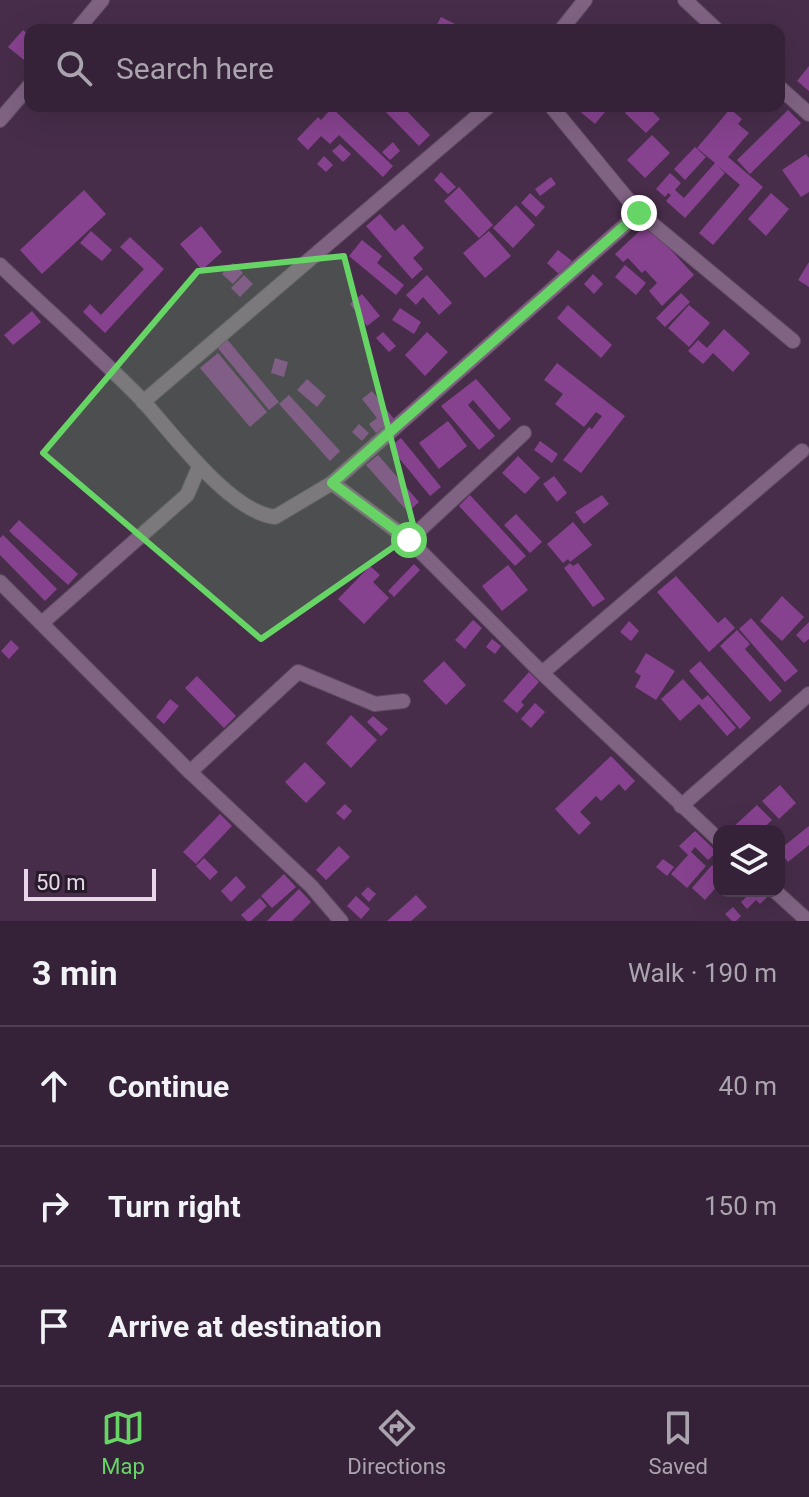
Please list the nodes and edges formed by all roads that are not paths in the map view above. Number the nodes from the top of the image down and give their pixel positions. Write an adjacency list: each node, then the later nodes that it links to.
1 (102, 0): 4 (street)
2 (585, 0): 5 (street)
3 (685, 0): 6 (street)
4 (82, 24)
5 (566, 24)
6 (711, 24)
7 (24, 92): 12 (street)
8 (785, 92): 11 (street)
9 (482, 112): 16 (street)
10 (556, 112): 13 (street)
11 (809, 114)
12 (0, 120)
13 (639, 213): 15 (street); 20 (street)
14 (0, 265): 16 (street)
15 (793, 341)
16 (143, 402): 19 (street)
17 (524, 433): 21 (street)
18 (802, 451): 24 (street)
19 (199, 467): 20 (street); 23 (street)
20 (332, 483): 21 (street)
21 (409, 540): 24 (street)
22 (0, 582): 23 (street)
23 (42, 623): 27 (street)
24 (542, 673): 28 (street)
25 (809, 694): 28 (street)
26 (403, 701): 27 (street)
27 (190, 772): 32 (street)
28 (681, 806): 29 (street)
29 (713, 835)
30 (782, 897): 31 (street)
31 (807, 919)
32 (341, 921)

